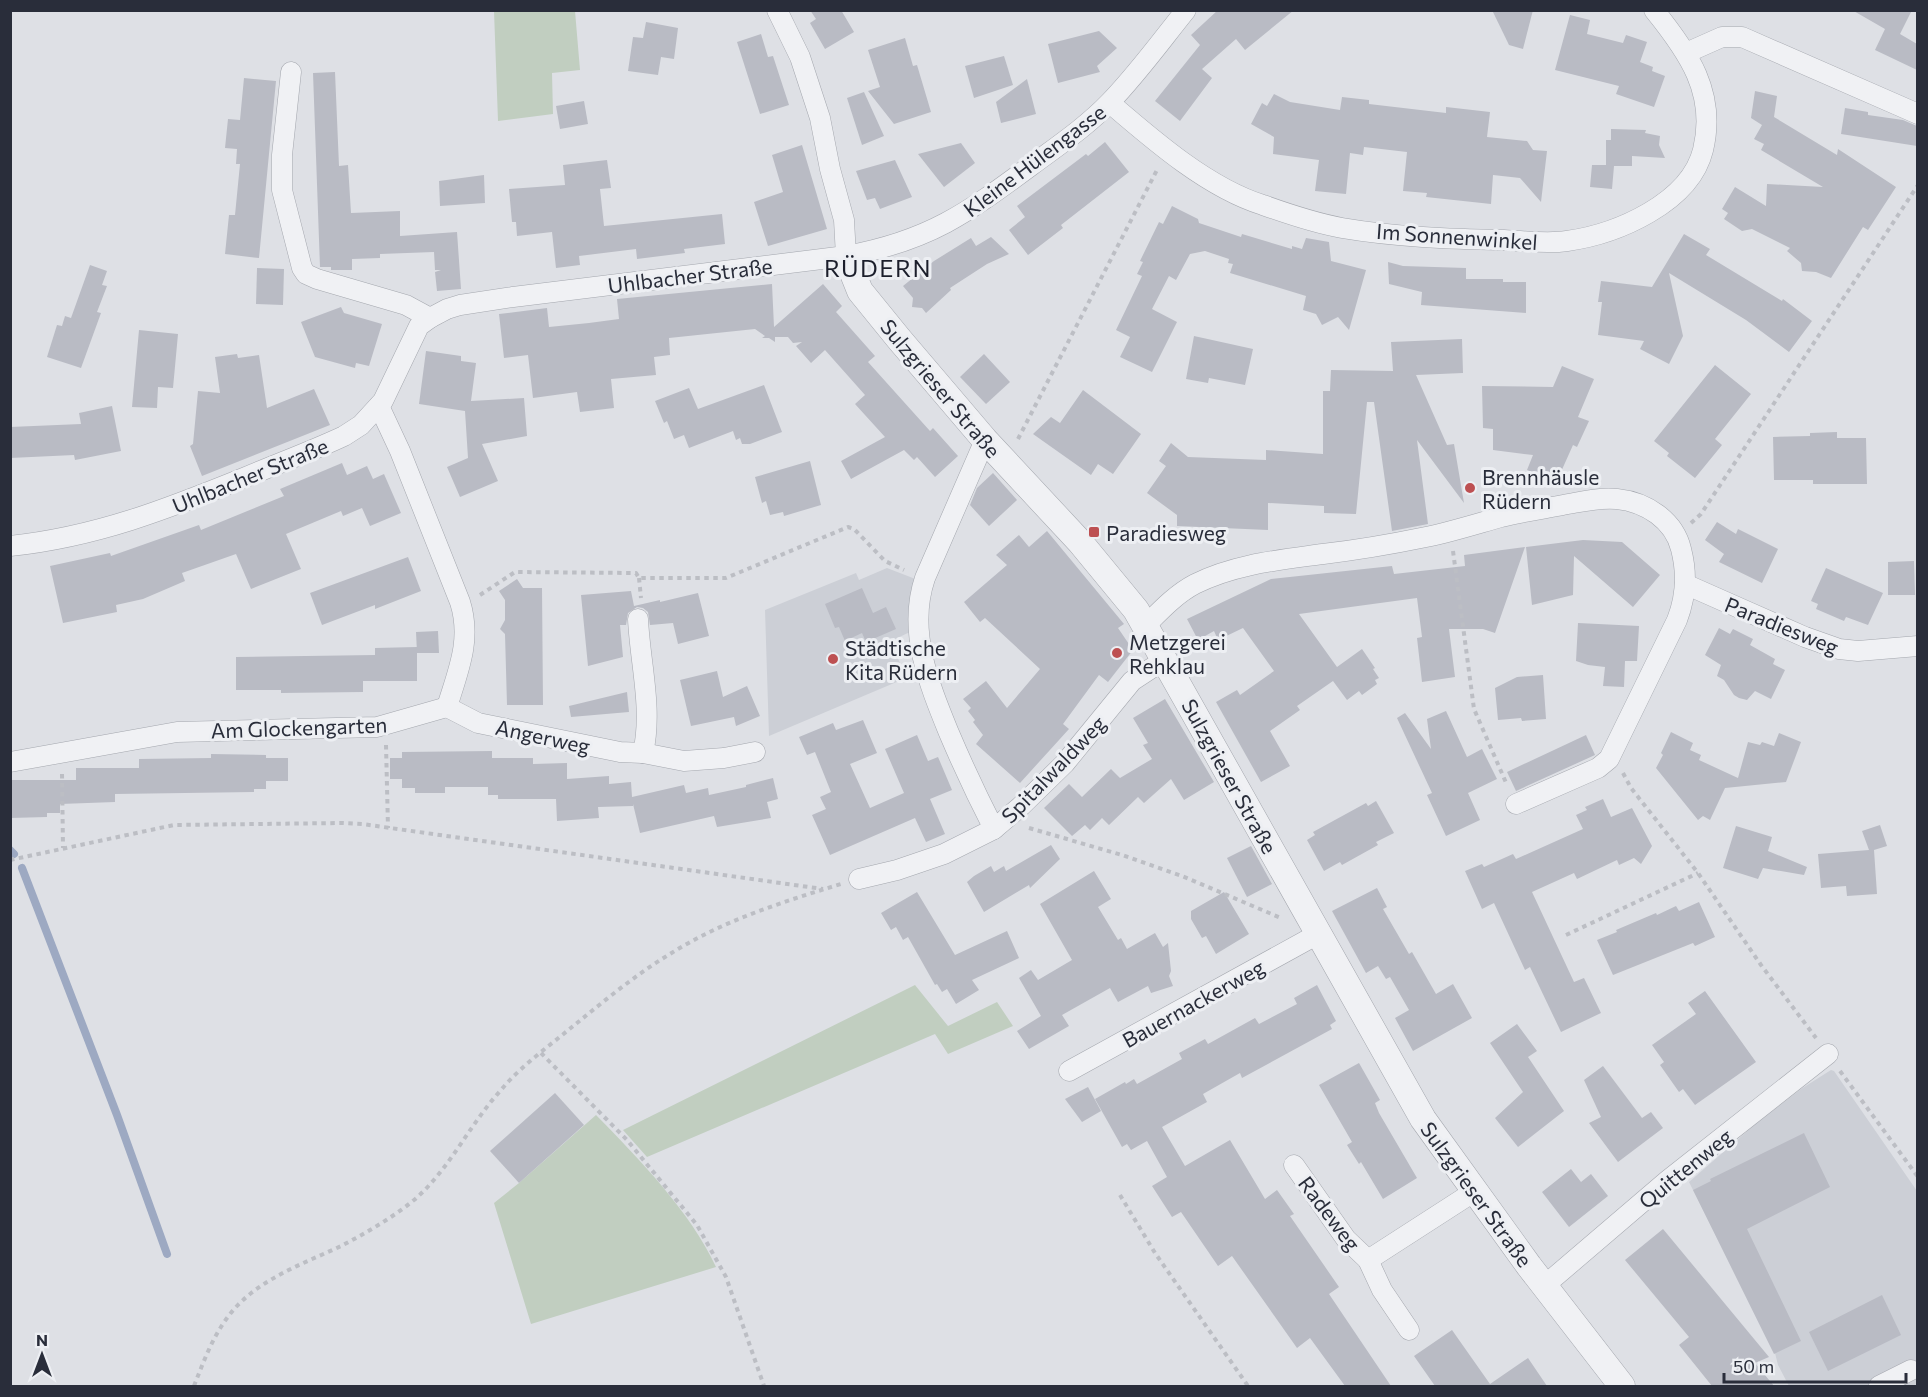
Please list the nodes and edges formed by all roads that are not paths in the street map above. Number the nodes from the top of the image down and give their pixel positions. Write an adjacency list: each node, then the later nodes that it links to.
1 (777, 10): 8 (street, Sulzgrieser Straße)
2 (1186, 10): 6 (street, Kleine Hülengasse)
3 (1654, 10): 4 (street, Im Sonnenwinkel)
4 (1686, 53): 6 (street, Im Sonnenwinkel); 7 (street)
5 (291, 72): 9 (street)
6 (1110, 103): 8 (street, Kleine Hülengasse)
7 (1917, 114)
8 (846, 256): 9 (street, Uhlbacher Straße); 11 (street, Sulzgrieser Straße)
9 (430, 318): 10 (street, Uhlbacher Straße)
10 (379, 406): 12 (street, Uhlbacher Straße); 18 (street)
11 (985, 440): 15 (street, Sulzgrieser Straße); 23 (street)
12 (10, 546)
13 (1685, 584): 15 (street); 16 (street, Paradiesweg); 22 (street)
14 (638, 619): 20 (street)
15 (1146, 625): 17 (street, Sulzgrieser Straße)
16 (1917, 646)
17 (1164, 660): 23 (street, Spitalwaldweg); 25 (street, Sulzgrieser Straße)
18 (447, 707): 20 (street, Angerweg); 21 (street, Am Glockengarten)
19 (755, 752): 20 (street, Angerweg)
20 (643, 753)
21 (10, 762)
22 (1516, 804)
23 (999, 825): 24 (street, Spitalwaldweg)
24 (859, 879)
25 (1318, 934): 27 (street, Bauernackerweg); 29 (street, Sulzgrieser Straße)
26 (1828, 1054): 31 (street, Quittenweg)
27 (1069, 1071)
28 (1294, 1165): 30 (street, Radeweg)
29 (1475, 1191): 30 (street, Radeweg); 31 (street, Sulzgrieser Straße)
30 (1368, 1260): 32 (street, Radeweg)
31 (1544, 1286): 34 (street, Sulzgrieser Straße)
32 (1409, 1330)
33 (1911, 1370): 35 (street)
34 (1622, 1386)
35 (1879, 1386)

